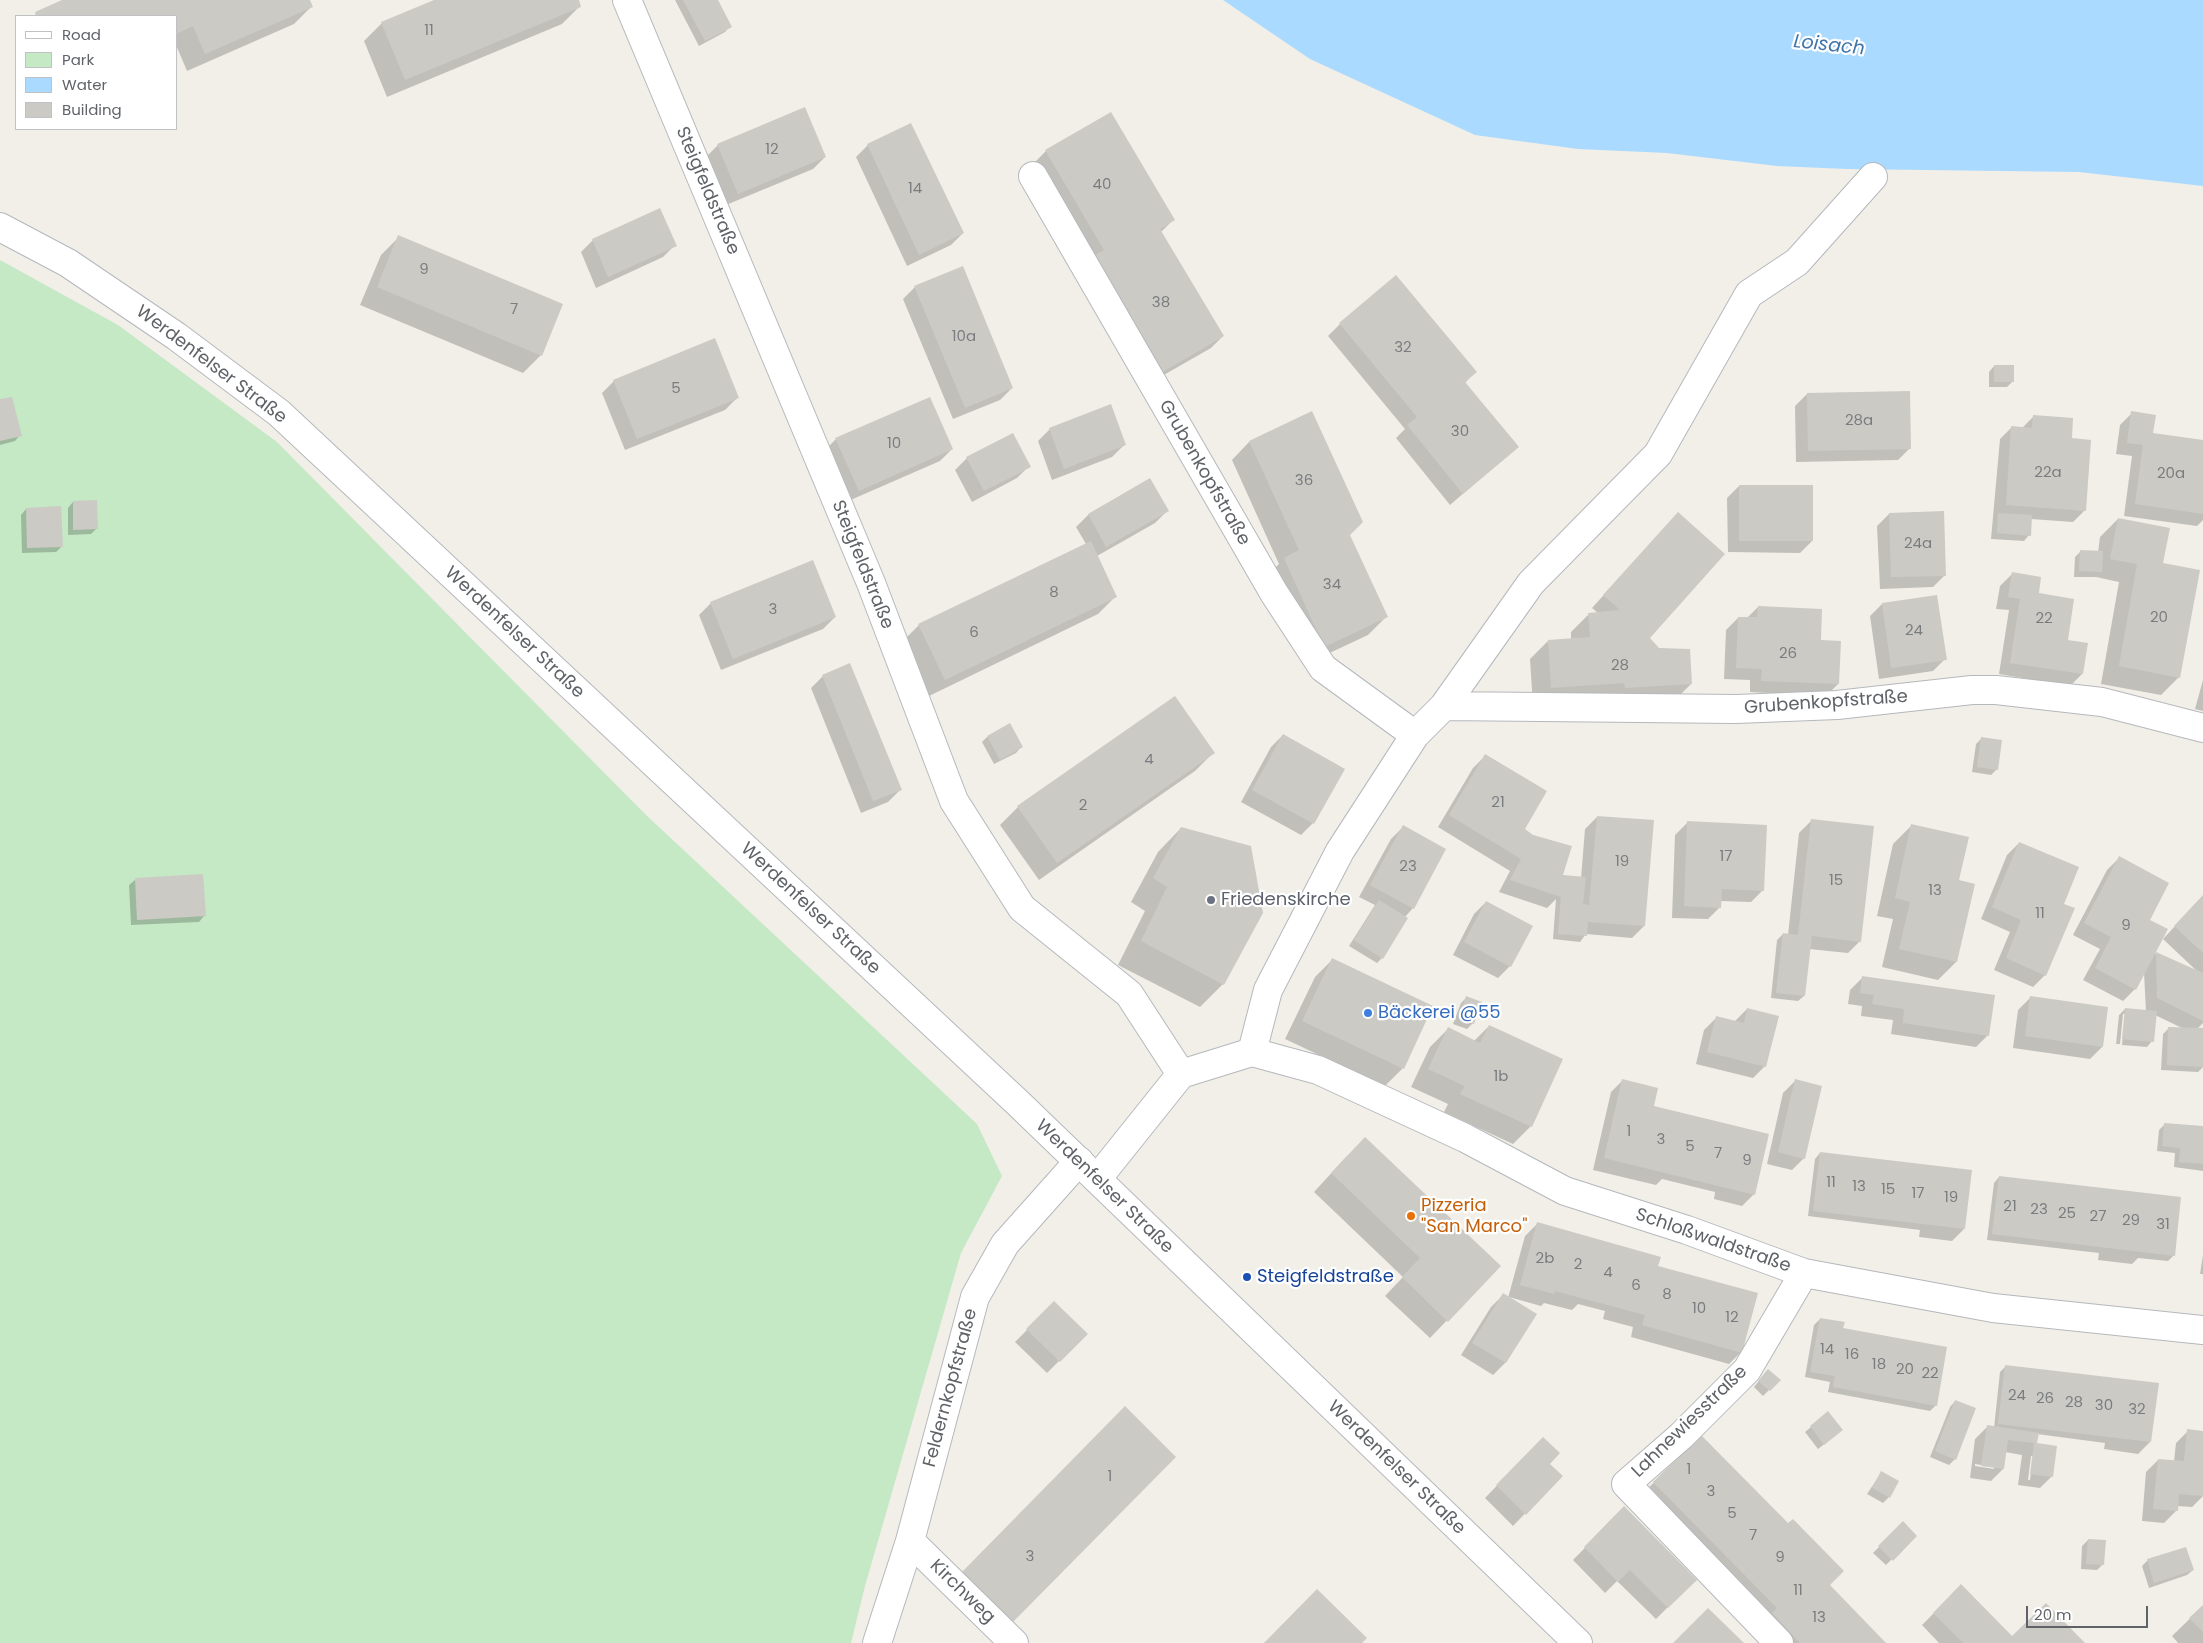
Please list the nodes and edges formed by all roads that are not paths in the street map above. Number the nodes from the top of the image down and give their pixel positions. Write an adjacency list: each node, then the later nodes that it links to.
1 (627, 0): 9 (street, Steigfeldstraße)
2 (1033, 176): 7 (street, Grubenkopfstraße)
3 (1872, 177): 5 (street)
4 (0, 227): 10 (street, Werdenfelser Straße)
5 (1444, 706): 6 (street, Grubenkopfstraße); 7 (street)
6 (2203, 728)
7 (1416, 735): 8 (street)
8 (1252, 1052): 9 (street); 11 (street, Schloßwaldstraße)
9 (1181, 1074): 10 (street, Feldernkopfstraße)
10 (1088, 1170): 13 (street, Feldernkopfstraße); 16 (street, Werdenfelser Straße)
11 (1804, 1273): 12 (street, Schloßwaldstraße); 17 (street, Lahnewiesstraße)
12 (2203, 1330)
13 (910, 1541): 14 (street, Feldernkopfstraße); 15 (street, Kirchweg)
14 (877, 1643)
15 (1014, 1643)
16 (1578, 1643)
17 (1779, 1643)

